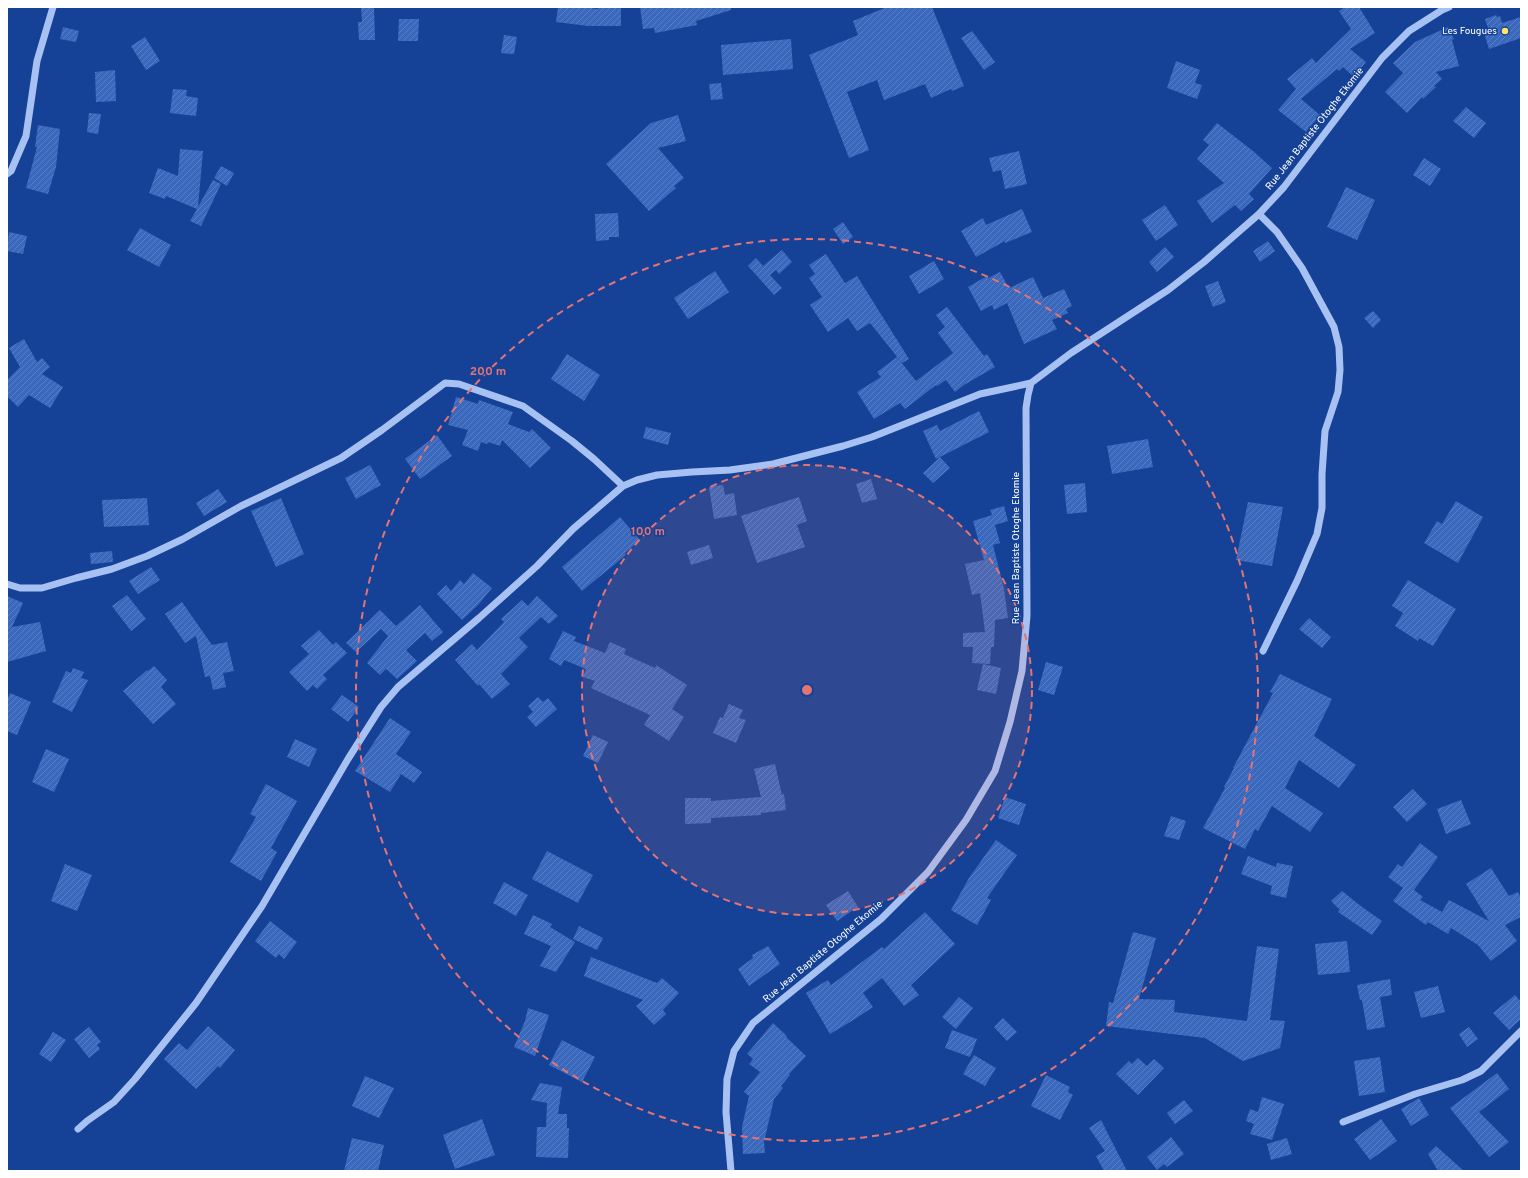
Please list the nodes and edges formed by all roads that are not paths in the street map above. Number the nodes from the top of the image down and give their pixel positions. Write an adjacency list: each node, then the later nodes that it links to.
1 (53, 7): 3 (street)
2 (1449, 7): 4 (street, Rue Jean Baptiste Otoghe Ekomie)
3 (7, 174)
4 (1259, 214): 5 (street, Rue Jean Baptiste Otoghe Ekomie); 8 (street)
5 (1031, 383): 6 (street); 12 (street, Rue Jean Baptiste Otoghe Ekomie)
6 (623, 486): 7 (street); 11 (street)
7 (7, 584)
8 (1263, 651)
9 (1521, 1031): 10 (street)
10 (1343, 1122)
11 (78, 1129)
12 (731, 1171)

